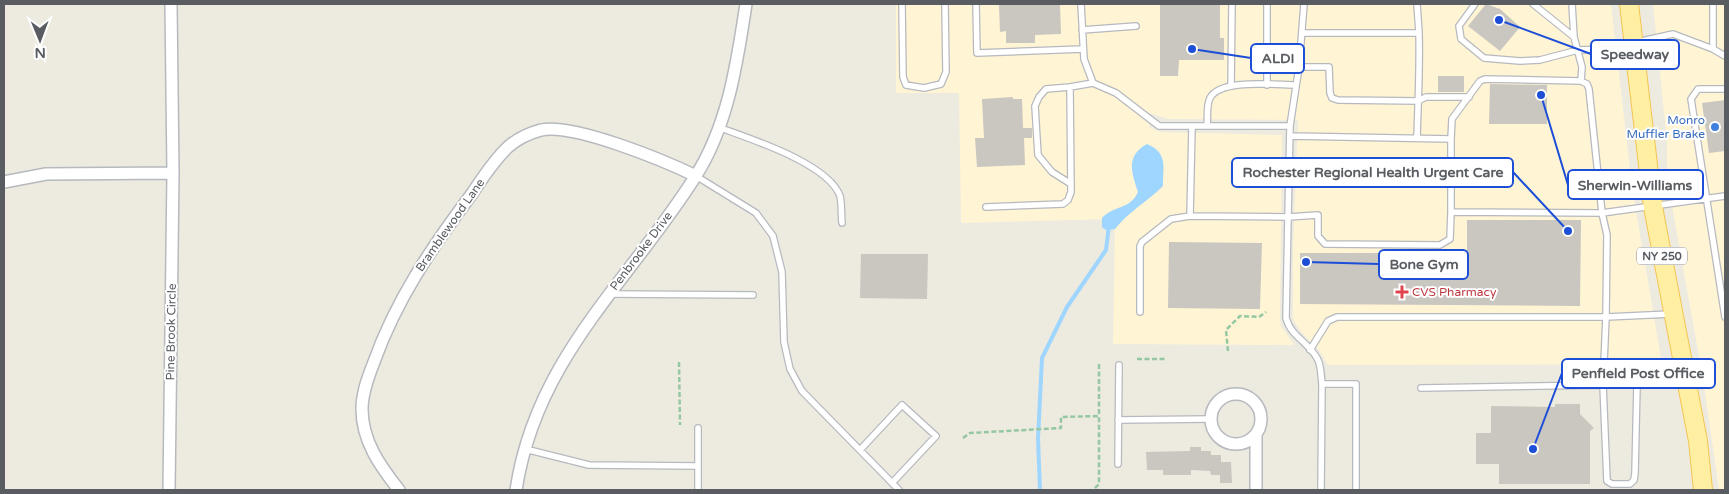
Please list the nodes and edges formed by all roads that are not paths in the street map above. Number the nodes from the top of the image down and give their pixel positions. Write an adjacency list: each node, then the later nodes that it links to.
1 (171, 4): 43 (street, Pine Brook Circle)
2 (746, 4): 39 (street, Penbrooke Drive)
3 (902, 4): 4 (lane)
4 (945, 4)
5 (976, 4): 22 (lane)
6 (1081, 4): 17 (lane)
7 (1232, 4): 29 (lane)
8 (1267, 4): 30 (lane)
9 (1304, 4): 18 (lane)
10 (1417, 4): 19 (lane)
11 (1475, 4): 24 (lane)
12 (1533, 4): 20 (lane)
13 (1572, 4): 20 (lane)
14 (1629, 4): 21 (main road, NY 250)
15 (1713, 4): 23 (lane)
16 (1136, 26): 17 (lane)
17 (1082, 30): 22 (lane)
18 (1302, 33): 19 (lane); 26 (lane)
19 (1418, 33): 35 (lane)
20 (1574, 37): 24 (lane)
21 (1633, 42): 23 (lane); 24 (lane); 50 (main road, NY 250)
22 (1083, 49): 28 (lane)
23 (1714, 49): 25 (lane)
24 (1578, 50): 27 (lane)
25 (1725, 56)
26 (1299, 67): 31 (lane); 35 (lane)
27 (1581, 81): 34 (lane); 52 (lane)
28 (1093, 82): 32 (lane); 36 (lane)
29 (1231, 85): 30 (lane); 37 (lane)
30 (1267, 85): 31 (lane)
31 (1296, 85): 38 (lane)
32 (1070, 87): 46 (lane); 46 (lane)
33 (1725, 89): 48 (lane)
34 (1469, 97): 35 (lane); 42 (lane)
35 (1418, 101): 41 (lane)
36 (1192, 126): 37 (lane); 53 (lane)
37 (1207, 126): 38 (lane)
38 (1290, 126): 40 (lane)
39 (718, 127): 44 (street, Penbrooke Drive); 55 (lane)
40 (1290, 136): 41 (lane); 54 (lane)
41 (1417, 138): 42 (lane)
42 (1451, 139): 51 (lane)
43 (173, 173): 45 (street); 78 (street, Pine Brook Circle)
44 (696, 176): 56 (street, Penbrooke Drive); 74 (lane); 79 (street, Bramblewood Lane)
45 (4, 182)
46 (1071, 184): 49 (lane)
47 (1725, 196): 48 (lane)
48 (1705, 198): 50 (lane); 59 (lane)
49 (986, 206)
50 (1653, 207): 52 (lane); 60 (main road, NY 250)
51 (1451, 212): 52 (lane); 54 (lane)
52 (1602, 213): 61 (lane)
53 (1190, 216): 54 (lane); 58 (lane)
54 (1288, 217): 62 (lane)
55 (842, 223)
56 (608, 294): 57 (lane); 73 (street, Penbrooke Drive)
57 (753, 295)
58 (1140, 312)
59 (1725, 313)
60 (1673, 314): 61 (lane); 64 (main road, NY 250)
61 (1606, 317): 62 (lane); 66 (lane)
62 (1310, 350): 65 (lane)
63 (1119, 365): 70 (lane)
64 (1686, 382): 67 (lane); 86 (main road, NY 250)
65 (1322, 384): 84 (lane); 85 (lane)
66 (1604, 385): 67 (lane); 67 (lane); 68 (lane)
67 (1637, 385)
68 (1421, 388)
69 (1211, 419): 70 (lane); 72 (street); 72 (street)
70 (1118, 420): 75 (lane)
71 (698, 428): 76 (lane)
72 (1256, 435): 83 (street)
73 (525, 449): 76 (lane); 80 (street, Penbrooke Drive)
74 (860, 450): 77 (lane); 77 (lane)
75 (1118, 464)
76 (698, 466): 81 (lane)
77 (892, 483): 82 (lane)
78 (169, 490)
79 (399, 490)
80 (516, 490)
81 (698, 490)
82 (899, 490)
83 (1256, 490)
84 (1322, 490)
85 (1356, 490)
86 (1703, 490)

